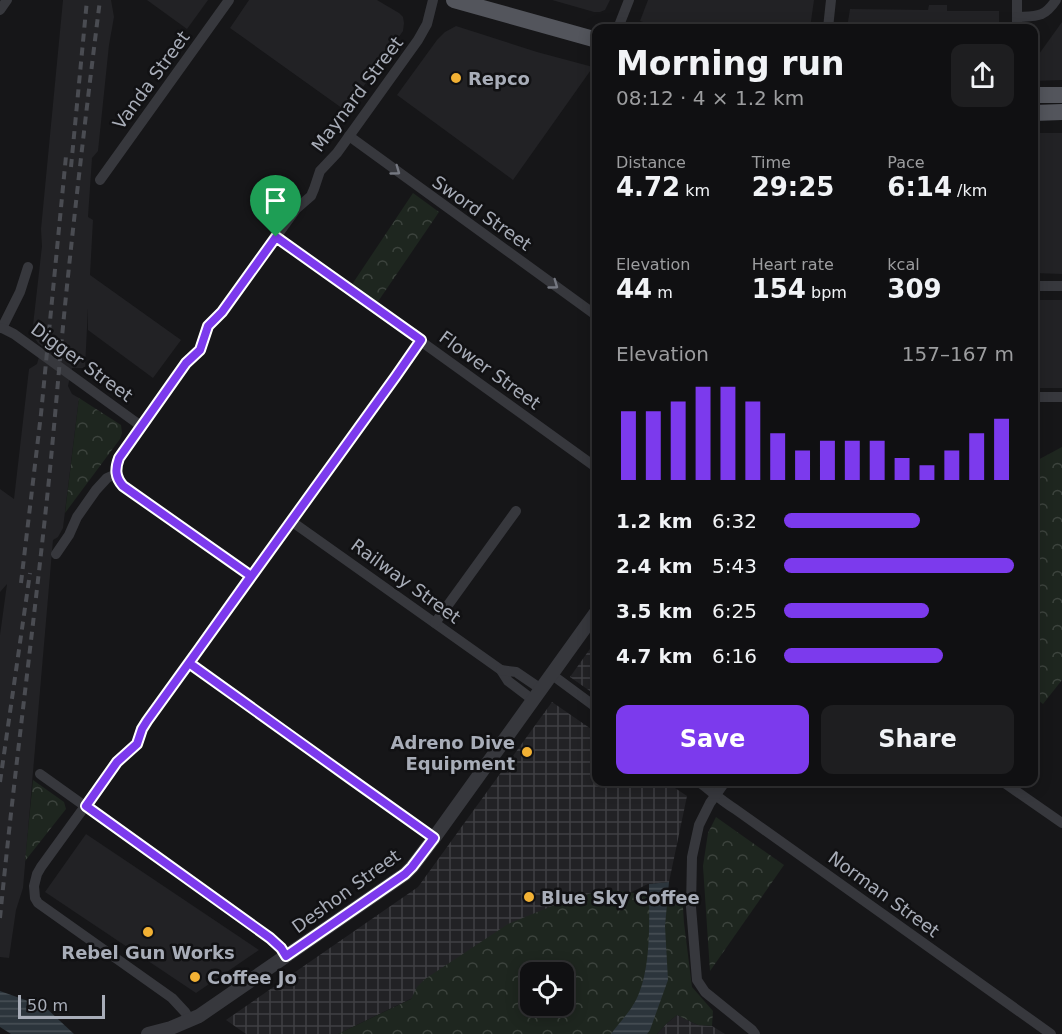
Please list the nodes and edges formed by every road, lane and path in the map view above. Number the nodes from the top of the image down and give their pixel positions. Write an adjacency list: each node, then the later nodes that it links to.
1 (7, 0): 9 (street)
2 (229, 0): 20 (street, Vanda Street)
3 (433, 0): 19 (street, Maynard Street)
4 (454, 0): 14 (main road)
5 (629, 0): 11 (street)
6 (831, 0): 12 (street)
7 (1017, 0): 10 (street)
8 (1056, 0): 10 (street)
9 (0, 10)
10 (1017, 17): 13 (street)
11 (620, 24)
12 (828, 24)
13 (1017, 24)
14 (592, 39)
15 (1038, 94): 16 (main road)
16 (1062, 95)
17 (1062, 112): 18 (main road)
18 (1038, 113)
19 (349, 136): 21 (street, Maynard Street); 25 (street, Sword Street, one-way to 25)
20 (100, 180)
21 (276, 237): 27 (street, Flower Street); 30 (street, Maynard Street)
22 (28, 267): 26 (street)
23 (1038, 286): 24 (street)
24 (1062, 286)
25 (592, 312)
26 (1, 328): 30 (street, Digger Street)
27 (421, 340): 31 (street, Flower Street); 34 (street)
28 (1038, 397): 29 (street)
29 (1062, 397)
30 (141, 426): 32 (street, Maynard Street)
31 (592, 464)
32 (116, 474): 35 (street, Maynard Street); 36 (street)
33 (516, 511): 38 (street)
34 (291, 521): 36 (street); 38 (street, Railway Street)
35 (56, 554)
36 (251, 576): 39 (street)
37 (592, 618): 40 (street, Deshon Street)
38 (435, 623): 41 (street, Railway Street)
39 (189, 663): 48 (street); 50 (street)
40 (551, 674): 41 (street, Deshon Street); 42 (street)
41 (537, 694): 50 (street, Deshon Street)
42 (592, 704)
43 (40, 774): 48 (street)
44 (705, 786): 47 (street, Norman Street)
45 (722, 786): 47 (street)
46 (1009, 786): 49 (street)
47 (716, 794): 55 (street); 56 (street, Norman Street)
48 (86, 806): 51 (street); 52 (street)
49 (1062, 823)
50 (434, 838): 51 (street, Deshon Street)
51 (286, 956): 52 (street, Deshon Street)
52 (190, 1020): 53 (street, Deshon Street)
53 (172, 1031): 54 (street, Deshon Street)
54 (148, 1034)
55 (755, 1034)
56 (1051, 1034)

